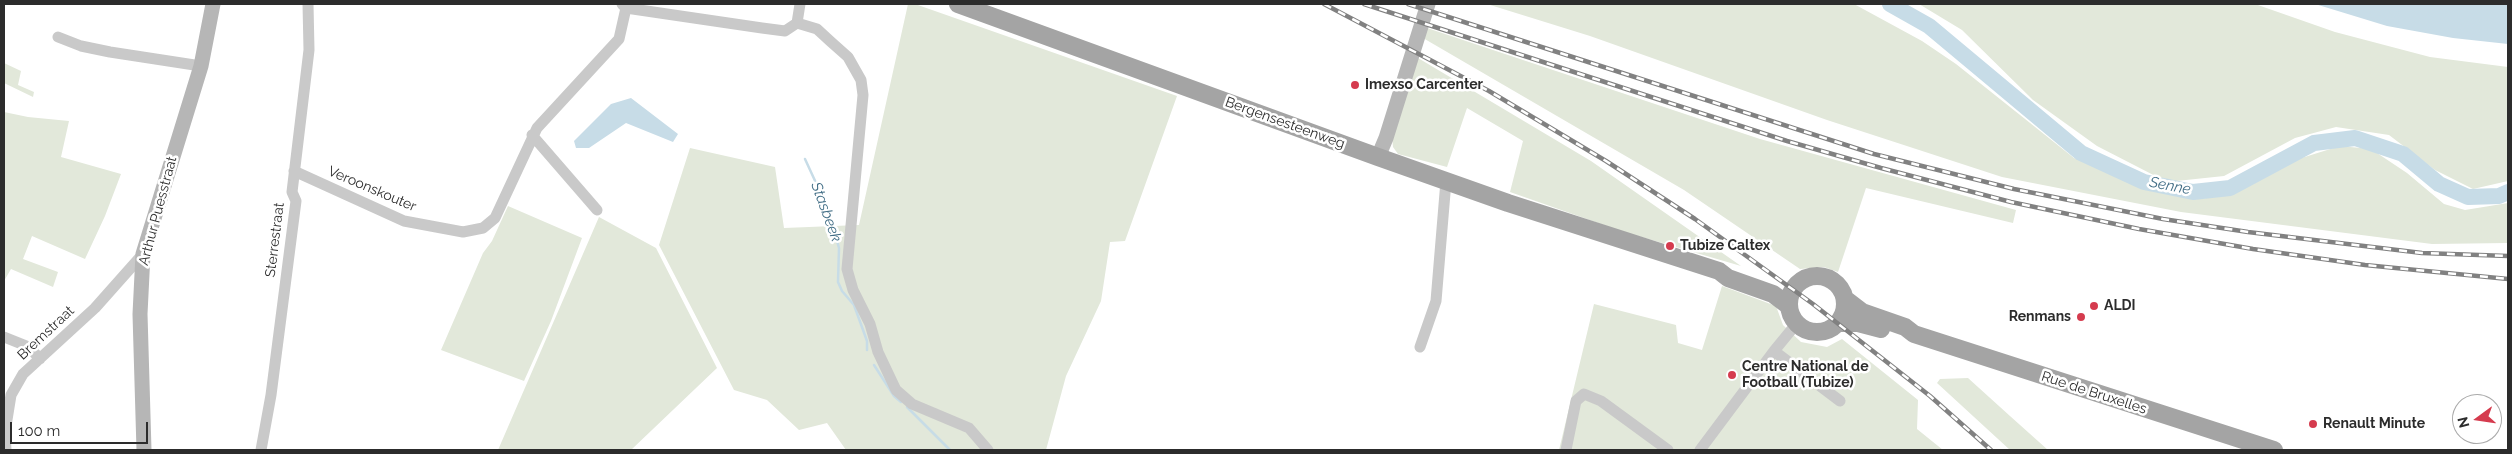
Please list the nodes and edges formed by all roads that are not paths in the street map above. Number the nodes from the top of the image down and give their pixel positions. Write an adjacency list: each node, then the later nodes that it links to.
1 (213, 4): 9 (street, Arthur Puesstraat)
2 (308, 4): 12 (street, Sterrestraat)
3 (800, 4): 7 (street)
4 (958, 4): 11 (main road, Bergensesteenweg)
5 (1428, 4): 11 (street)
6 (624, 6): 7 (street); 10 (street, Veroonskouter)
7 (797, 23): 32 (street)
8 (58, 37): 9 (street)
9 (201, 66): 15 (street, Arthur Puesstraat)
10 (532, 135): 12 (street, Veroonskouter); 14 (street)
11 (1378, 158): 13 (main road, Bergensesteenweg)
12 (294, 171): 31 (street, Sterrestraat)
13 (1446, 182): 16 (main road, Bergensesteenweg); 24 (street)
14 (597, 210)
15 (143, 254): 26 (street, Bremstraat); 30 (street, Arthur Puesstraat)
16 (1719, 271): 17 (main road); 19 (main road)
17 (1795, 286): 18 (main road, Rue de Bruxelles); 19 (main road)
18 (1845, 299): 21 (main road); 22 (main road, Rue de Bruxelles)
19 (1789, 306): 20 (main road)
20 (1797, 323): 21 (main road, Rue de Bruxelles); 25 (street)
21 (1838, 323): 22 (main road, Rue de Bruxelles)
22 (1914, 334): 36 (main road, Rue de Bruxelles)
23 (4, 338): 26 (street)
24 (1420, 347)
25 (1774, 351): 27 (street); 35 (street)
26 (40, 359): 28 (street, Bremstraat)
27 (1840, 401)
28 (5, 432): 29 (street, Bremstraat)
29 (6, 450)
30 (144, 450)
31 (261, 450)
32 (988, 450)
33 (1566, 450): 34 (street)
34 (1668, 450)
35 (1700, 450)
36 (2274, 450)

